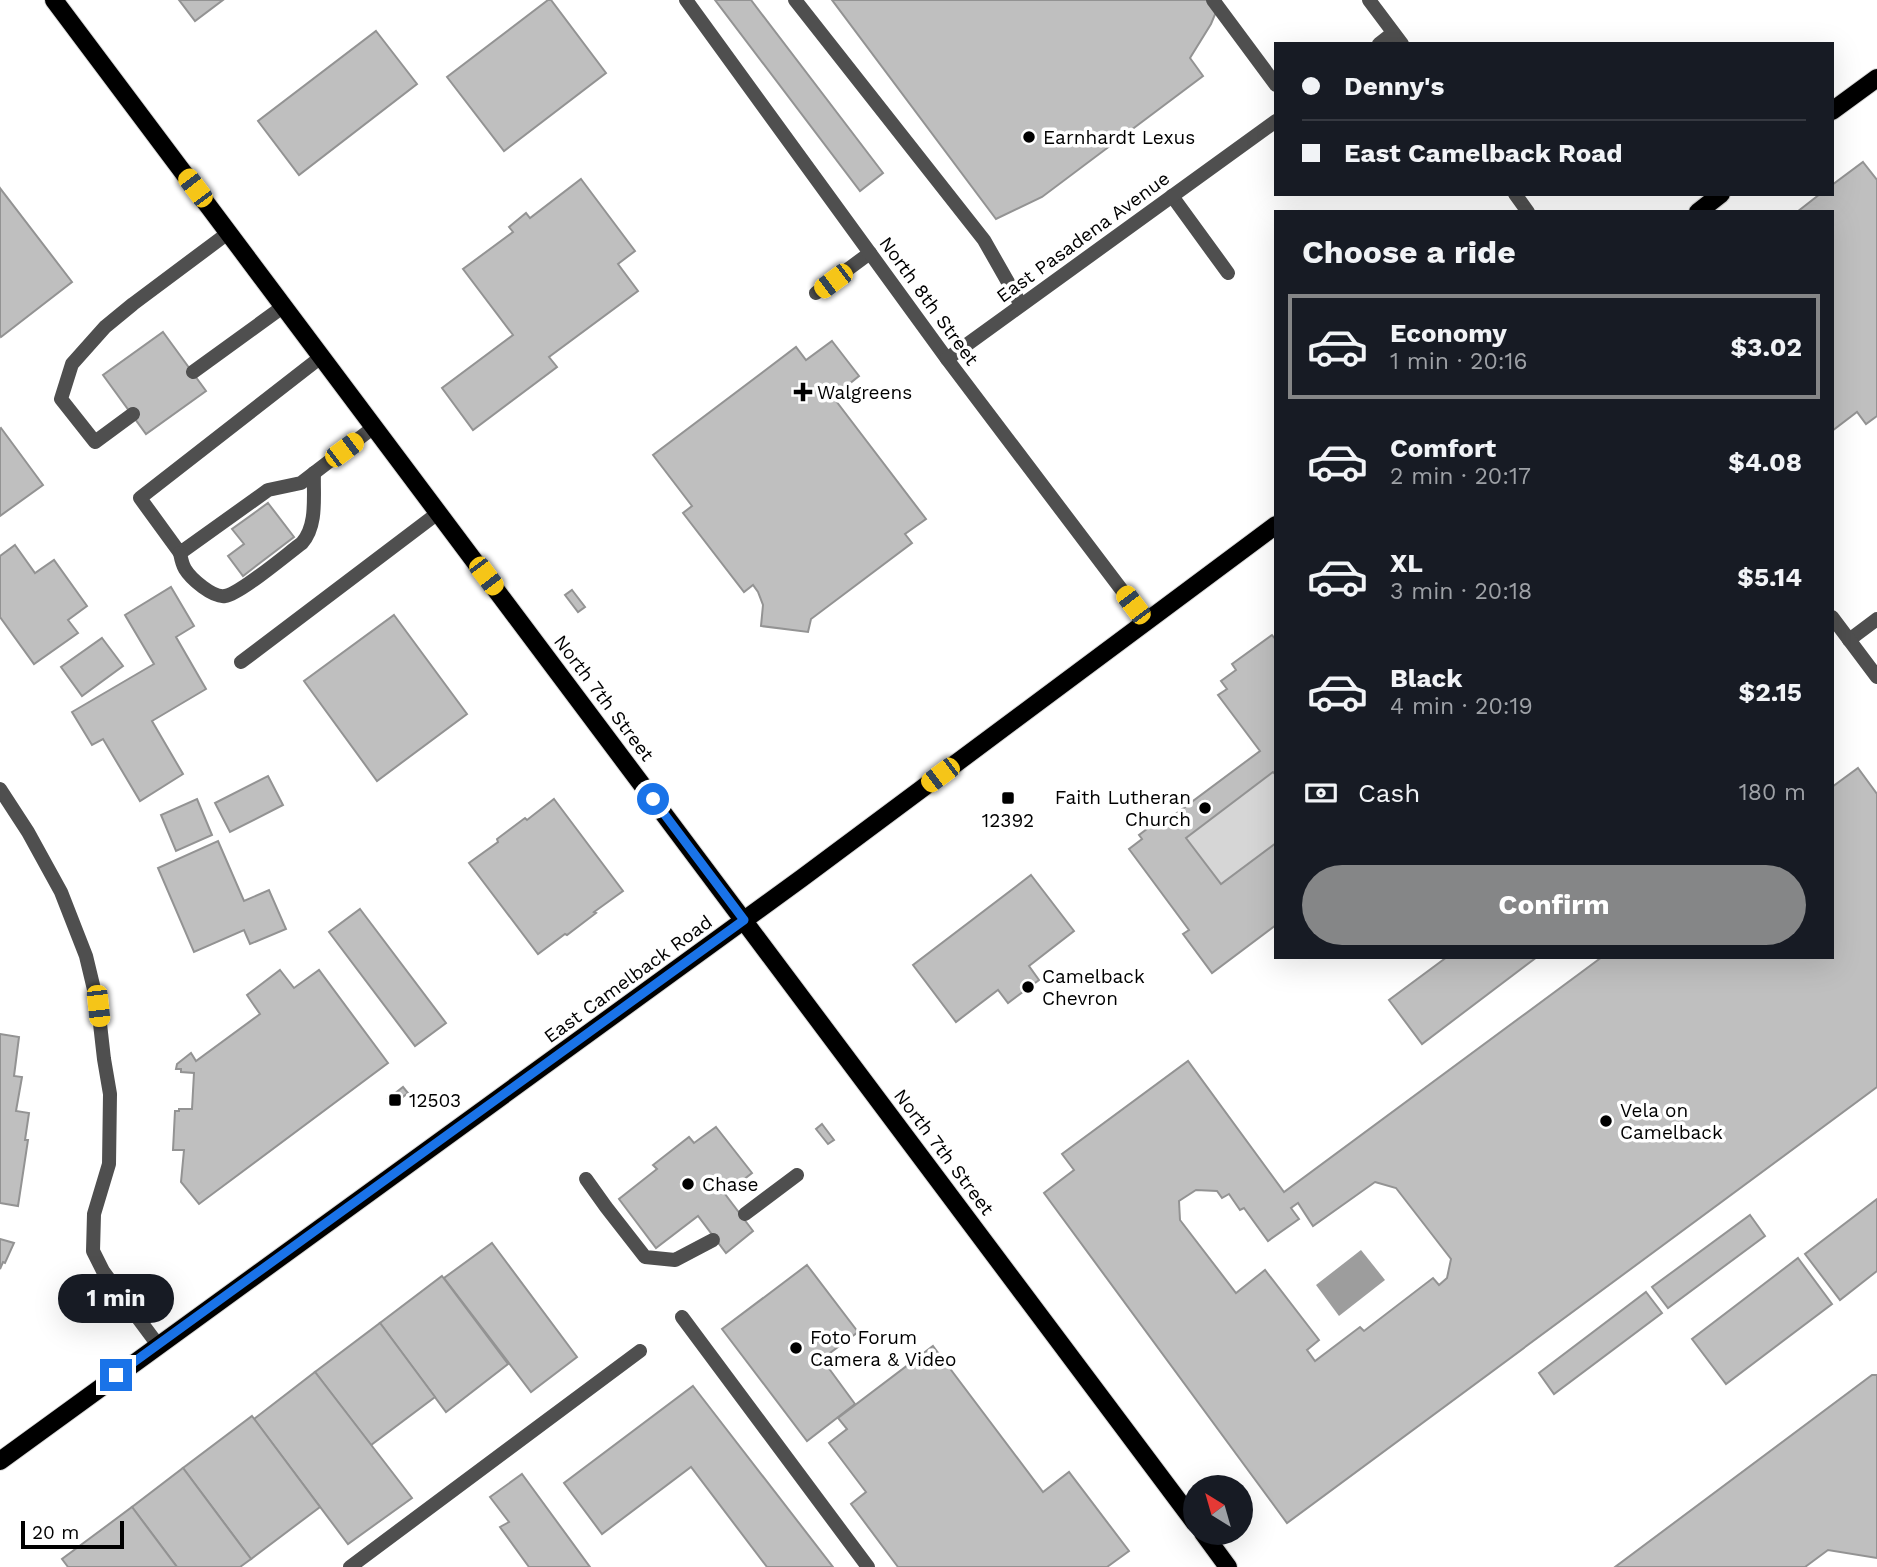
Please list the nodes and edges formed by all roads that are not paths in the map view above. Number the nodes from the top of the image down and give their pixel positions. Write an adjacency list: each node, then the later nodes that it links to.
1 (54, 0): 14 (main road, North 7th Street)
2 (685, 0): 15 (street, North 8th Street)
3 (795, 0): 18 (street)
4 (1213, 0): 8 (street)
5 (1369, 0): 6 (street)
6 (1398, 38)
7 (1877, 78): 9 (main road)
8 (1274, 82)
9 (1834, 110)
10 (1274, 122): 11 (street, East Pasadena Avenue)
11 (1172, 196): 16 (street); 18 (street, East Pasadena Avenue)
12 (1718, 196): 13 (main road)
13 (1701, 210)
14 (228, 233): 19 (main road, North 7th Street); 23 (street)
15 (870, 253): 17 (street); 21 (street, North 8th Street)
16 (1228, 272)
17 (816, 293)
18 (1021, 305): 21 (street, East Pasadena Avenue)
19 (284, 306): 20 (main road, North 7th Street); 22 (street)
20 (321, 357): 24 (main road, North 7th Street); 28 (street)
21 (947, 359): 31 (street, North 8th Street)
22 (193, 372)
23 (132, 415)
24 (374, 427): 25 (street); 26 (main road, North 7th Street)
25 (314, 473): 28 (street); 28 (street)
26 (438, 513): 33 (street); 36 (main road, North 7th Street)
27 (1274, 526): 31 (main road, East Camelback Road)
28 (180, 553)
29 (1877, 619): 32 (street)
30 (1834, 620): 32 (street)
31 (1146, 622): 36 (main road, East Camelback Road)
32 (1849, 640): 34 (street)
33 (241, 662)
34 (1877, 677)
35 (0, 789): 42 (street)
36 (744, 920): 42 (main road, East Camelback Road); 45 (main road, North 7th Street)
37 (797, 1175): 39 (street)
38 (586, 1179): 40 (street)
39 (745, 1214)
40 (713, 1240)
41 (682, 1317): 48 (street)
42 (158, 1345): 44 (main road, East Camelback Road)
43 (640, 1351): 47 (street)
44 (0, 1461)
45 (1183, 1507)
46 (1212, 1545): 49 (main road)
47 (350, 1567)
48 (868, 1567)
49 (1228, 1567)

